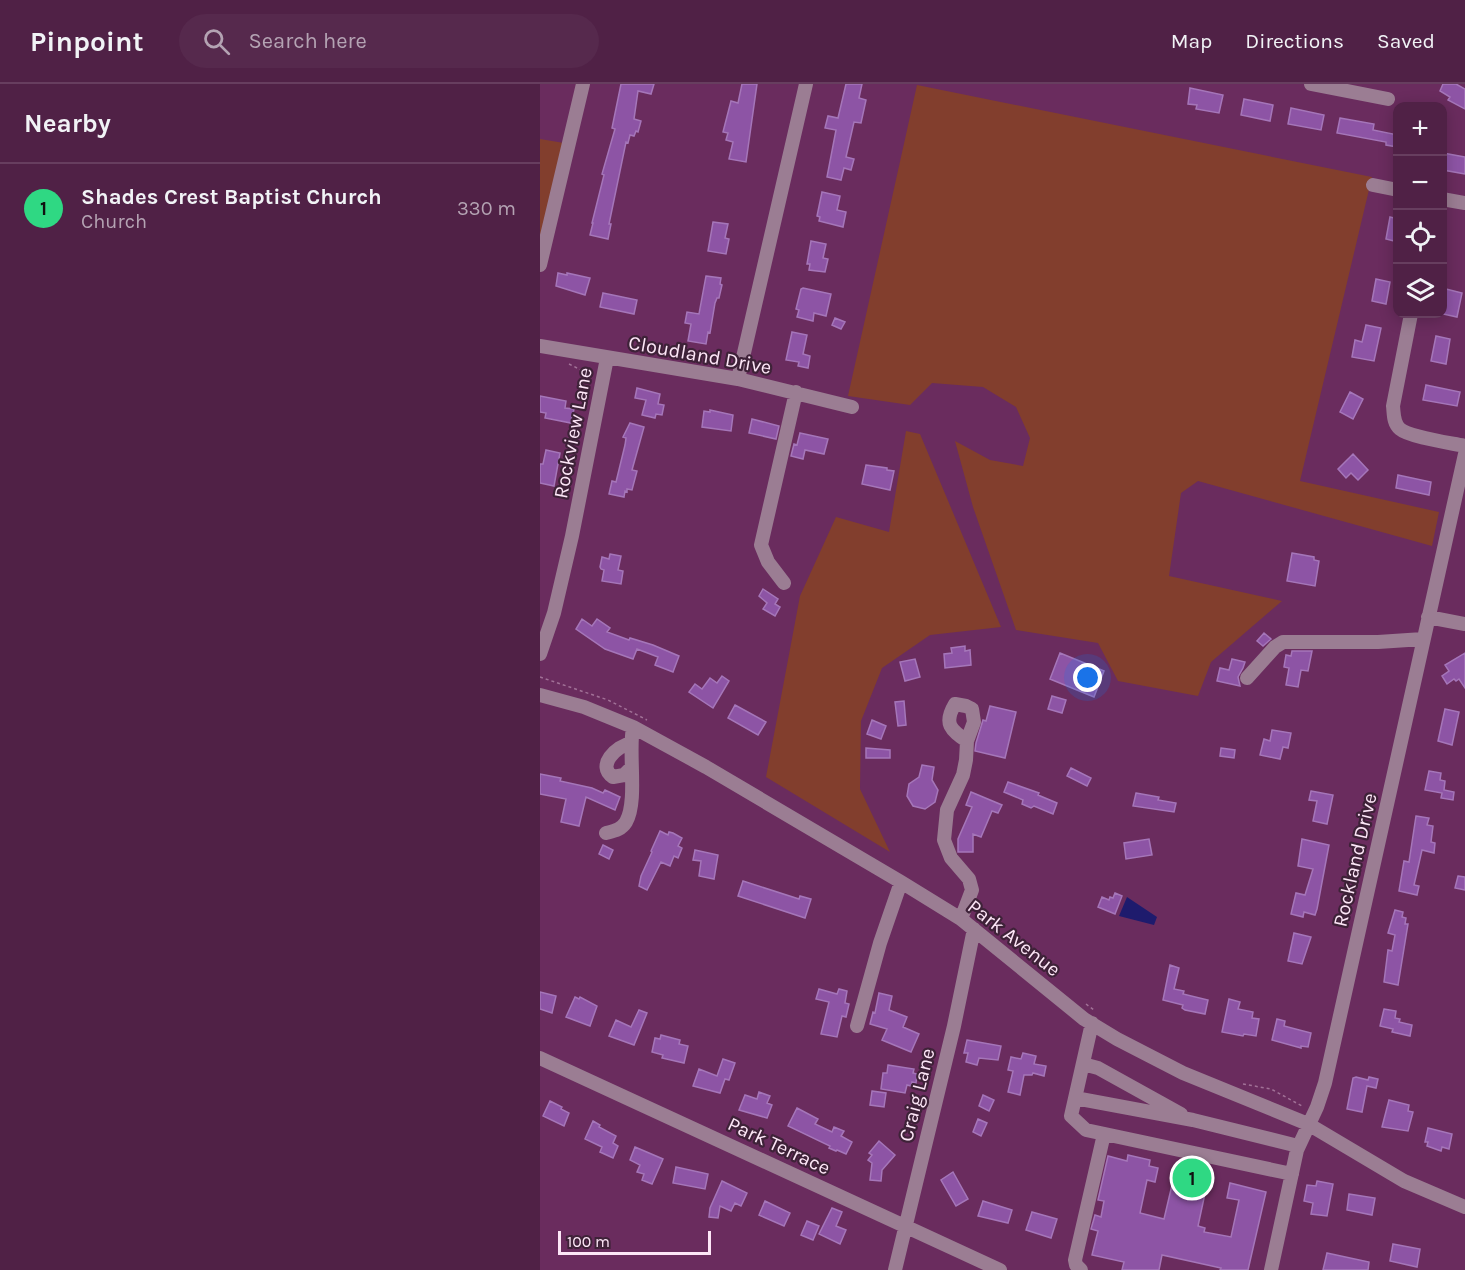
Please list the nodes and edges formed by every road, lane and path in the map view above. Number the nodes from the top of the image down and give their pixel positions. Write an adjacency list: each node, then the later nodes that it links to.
1 (583, 84): 9 (street)
2 (806, 84): 14 (street)
3 (1311, 84): 4 (street)
4 (1388, 99)
5 (1373, 185): 6 (street)
6 (1393, 189)
7 (1447, 200): 8 (street)
8 (1465, 203)
9 (540, 265)
10 (1411, 318): 18 (street)
11 (540, 346): 12 (street, Cloudland Drive)
12 (608, 358): 14 (street, Cloudland Drive); 24 (street, Rockview Lane)
13 (568, 364): 15 (path)
14 (738, 378): 16 (street, Cloudland Drive)
15 (591, 387)
16 (796, 392): 17 (street, Cloudland Drive); 20 (street)
17 (852, 407)
18 (1465, 446)
19 (1465, 454): 21 (street, Rockland Drive)
20 (784, 584)
21 (1428, 617): 22 (street); 23 (street, Rockland Drive)
22 (1465, 624)
23 (1423, 639): 25 (street); 41 (street, Rockland Drive)
24 (540, 654)
25 (1247, 678)
26 (540, 695): 27 (street, Park Avenue)
27 (633, 727): 29 (street); 32 (street, Park Avenue)
28 (967, 741): 33 (street)
29 (631, 743): 30 (street); 30 (street)
30 (631, 768): 31 (street)
31 (606, 833)
32 (901, 882): 33 (street, Park Avenue); 36 (street)
33 (961, 919): 34 (street, Park Avenue)
34 (974, 929): 35 (street, Park Avenue); 46 (street, Craig Lane)
35 (1092, 1023): 38 (street); 41 (street, Park Avenue)
36 (857, 1026)
37 (540, 1058): 46 (street, Park Terrace)
38 (1083, 1064): 39 (street); 40 (street)
39 (1075, 1098): 40 (street); 42 (street)
40 (1193, 1120): 43 (street)
41 (1308, 1124): 43 (street, Rockland Drive); 45 (street, Park Avenue)
42 (1104, 1134): 44 (street); 49 (street)
43 (1298, 1146): 44 (street, Rockland Drive)
44 (1292, 1174): 50 (street, Rockland Drive)
45 (1465, 1208)
46 (904, 1226): 47 (street, Craig Lane); 48 (street, Park Terrace)
47 (895, 1270)
48 (1000, 1270)
49 (1081, 1270)
50 (1271, 1270)

